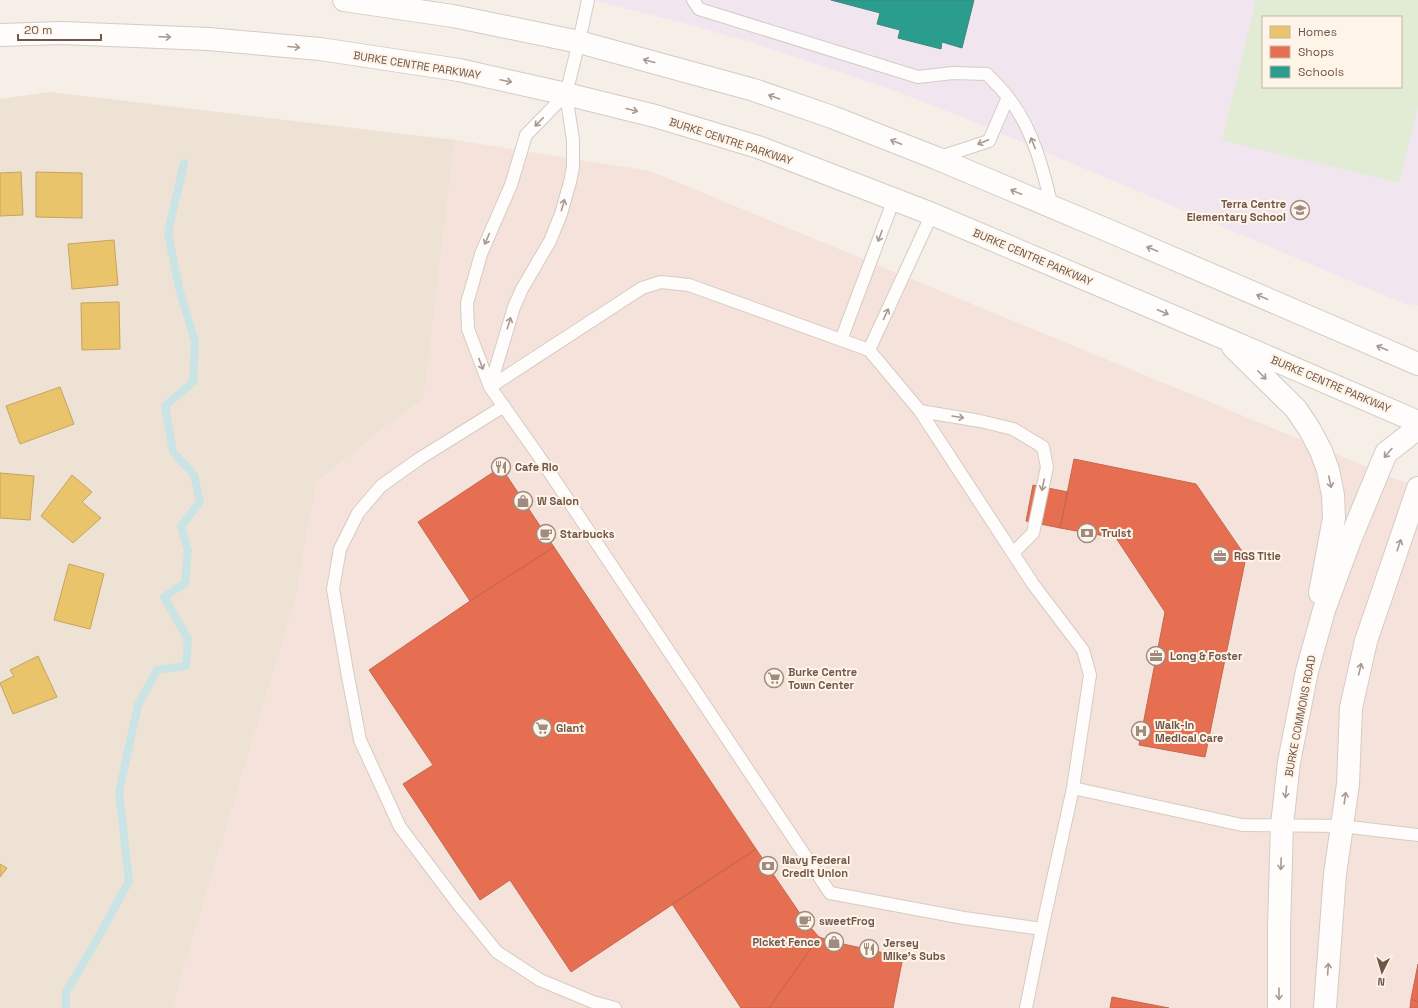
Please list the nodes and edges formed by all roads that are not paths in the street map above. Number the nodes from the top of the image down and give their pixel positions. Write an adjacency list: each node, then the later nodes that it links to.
1 (344, 0): 5 (main road)
2 (588, 0): 5 (lane)
3 (693, 0): 7 (lane)
4 (0, 35): 6 (main road, BURKE CENTRE PARKWAY, one-way to 6)
5 (579, 42): 6 (lane); 8 (main road, one-way to 5)
6 (566, 94): 9 (main road, BURKE CENTRE PARKWAY, one-way to 9); 16 (lane, one-way to 6); 16 (lane, one-way to 16)
7 (1008, 97): 8 (lane, one-way to 8); 10 (lane, one-way to 7)
8 (936, 158): 10 (main road, one-way to 8)
9 (894, 200): 11 (main road, BURKE CENTRE PARKWAY); 13 (lane, one-way to 13)
10 (1052, 207): 15 (main road, one-way to 10)
11 (932, 214): 12 (main road, BURKE CENTRE PARKWAY, one-way to 12); 14 (lane, one-way to 11)
12 (1224, 338): 19 (main road, BURKE CENTRE PARKWAY); 23 (main road, one-way to 23)
13 (841, 340): 14 (lane); 16 (lane)
14 (869, 350): 18 (lane)
15 (1418, 364)
16 (490, 387): 17 (lane)
17 (504, 406): 28 (lane); 29 (lane)
18 (920, 412): 22 (lane); 22 (lane, one-way to 22)
19 (1418, 422)
20 (1418, 428): 23 (main road, BURKE COMMONS ROAD, one-way to 23)
21 (1418, 488): 26 (main road, one-way to 21)
22 (1013, 553): 24 (lane)
23 (1307, 671): 25 (main road, BURKE COMMONS ROAD, one-way to 25)
24 (1073, 788): 25 (lane); 28 (lane)
25 (1282, 825): 26 (lane); 31 (main road, BURKE COMMONS ROAD, one-way to 31)
26 (1341, 826): 27 (lane); 32 (main road, one-way to 26)
27 (1418, 836)
28 (1042, 930): 30 (lane)
29 (615, 1008)
30 (1026, 1008)
31 (1279, 1008)
32 (1325, 1008)

